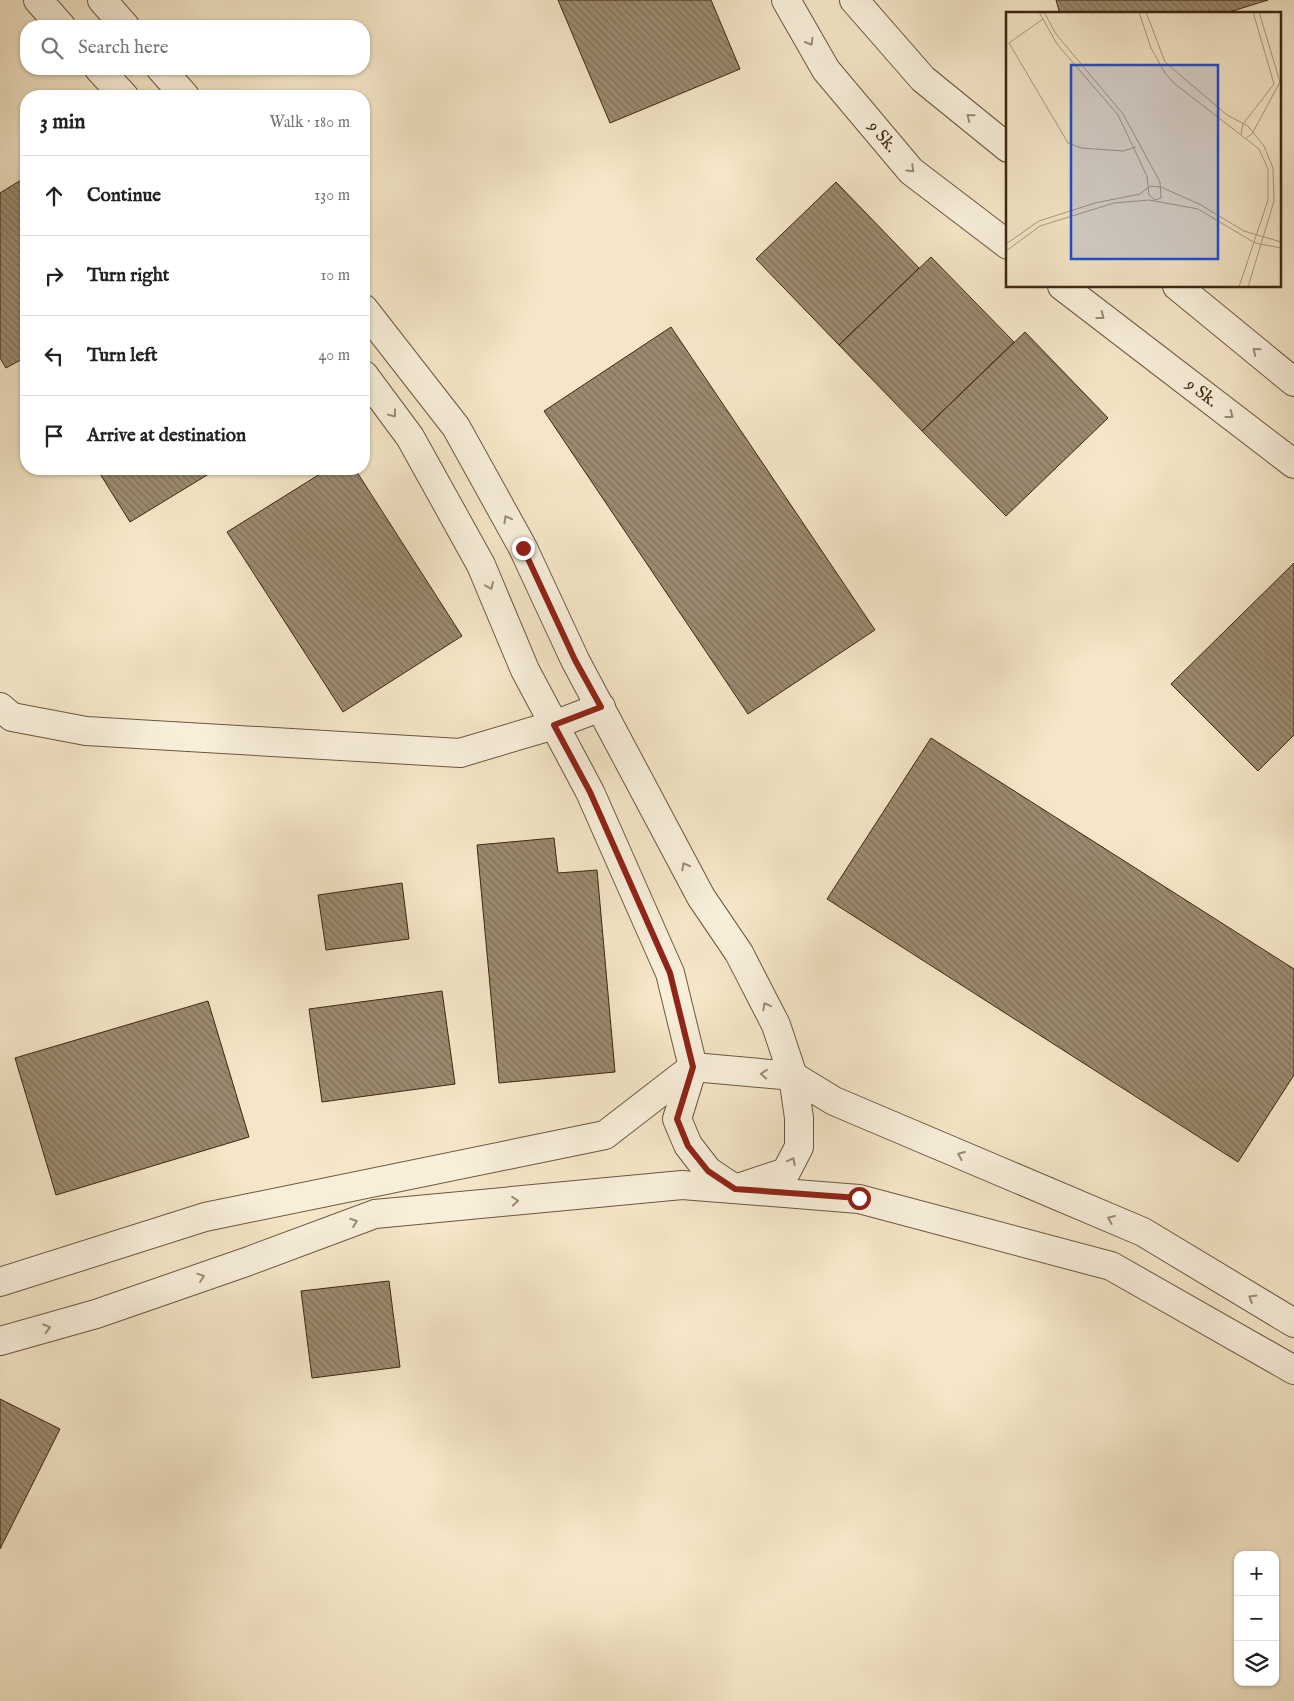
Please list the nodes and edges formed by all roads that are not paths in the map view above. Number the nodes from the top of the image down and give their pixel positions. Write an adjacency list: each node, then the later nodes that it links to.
1 (38, 0): 5 (street)
2 (102, 0): 6 (street)
3 (786, 0): 12 (street, 9 Sk., one-way to 12)
4 (854, 0): 11 (street, one-way to 4)
5 (56, 20)
6 (120, 20)
7 (105, 75): 9 (street)
8 (166, 75): 10 (street)
9 (118, 90)
10 (180, 90)
11 (1006, 146)
12 (1006, 243)
13 (1065, 288): 18 (street, 9 Sk., one-way to 18)
14 (1178, 288): 16 (street, one-way to 14)
15 (370, 317): 19 (street, one-way to 15)
16 (1294, 382)
17 (370, 383): 21 (street, one-way to 21)
18 (1294, 464)
19 (601, 707): 21 (street); 23 (street, one-way to 19)
20 (0, 708): 21 (street)
21 (554, 725): 22 (street)
22 (693, 1067): 23 (street, one-way to 22); 24 (street); 25 (street)
23 (793, 1076): 24 (street, one-way to 23); 26 (street, one-way to 23)
24 (735, 1189): 27 (street, one-way to 24); 28 (street)
25 (0, 1282)
26 (1294, 1323)
27 (0, 1341)
28 (1294, 1370)

